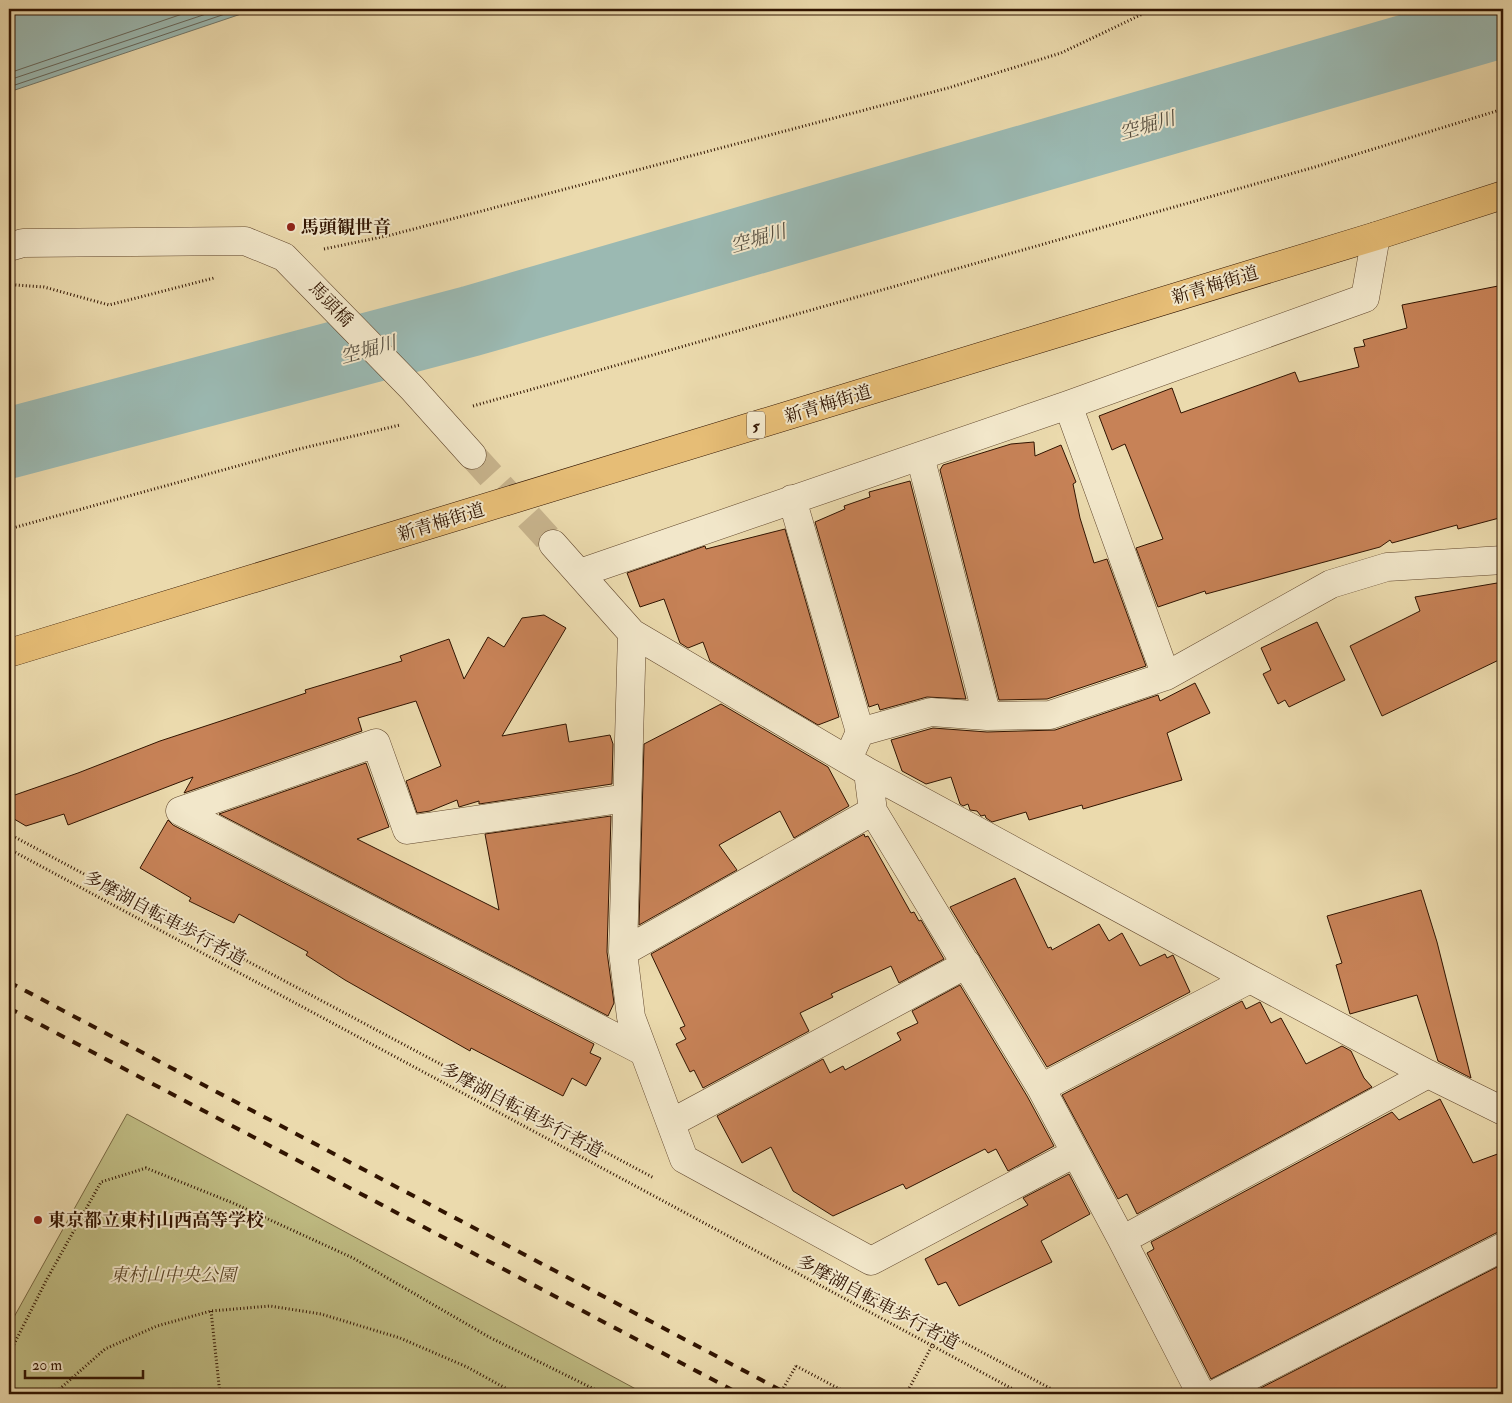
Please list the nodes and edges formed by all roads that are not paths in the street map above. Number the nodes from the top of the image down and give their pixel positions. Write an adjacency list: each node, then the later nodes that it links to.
1 (1503, 196): 2 (main road, 新青梅街道 / 5)
2 (1376, 236): 4 (street); 12 (main road, 新青梅街道 / 5)
3 (9, 246): 5 (street, 馬頭橋)
4 (1068, 405): 6 (street); 13 (street)
5 (472, 455)
6 (920, 456): 7 (street); 14 (street)
7 (792, 499): 10 (street); 15 (street)
8 (553, 544): 10 (street)
9 (1503, 560): 13 (street)
10 (580, 573): 11 (street)
11 (632, 634): 16 (street); 17 (street)
12 (9, 653)
13 (1166, 676): 14 (street)
14 (987, 716): 15 (street)
15 (860, 732): 16 (street)
16 (858, 766): 18 (street); 21 (street)
17 (627, 798): 19 (street); 22 (street)
18 (873, 811): 19 (street); 20 (street)
19 (623, 952): 22 (street)
20 (967, 964): 24 (street); 26 (street)
21 (1250, 979): 23 (street); 24 (street)
22 (644, 1052): 26 (street)
23 (1428, 1074): 25 (street); 28 (street)
24 (1041, 1088): 27 (street)
25 (1500, 1107)
26 (671, 1123): 27 (street)
27 (1076, 1153): 28 (street)
28 (1122, 1240): 30 (street)
29 (1503, 1247): 31 (street)
30 (1200, 1394)
31 (1215, 1394)

